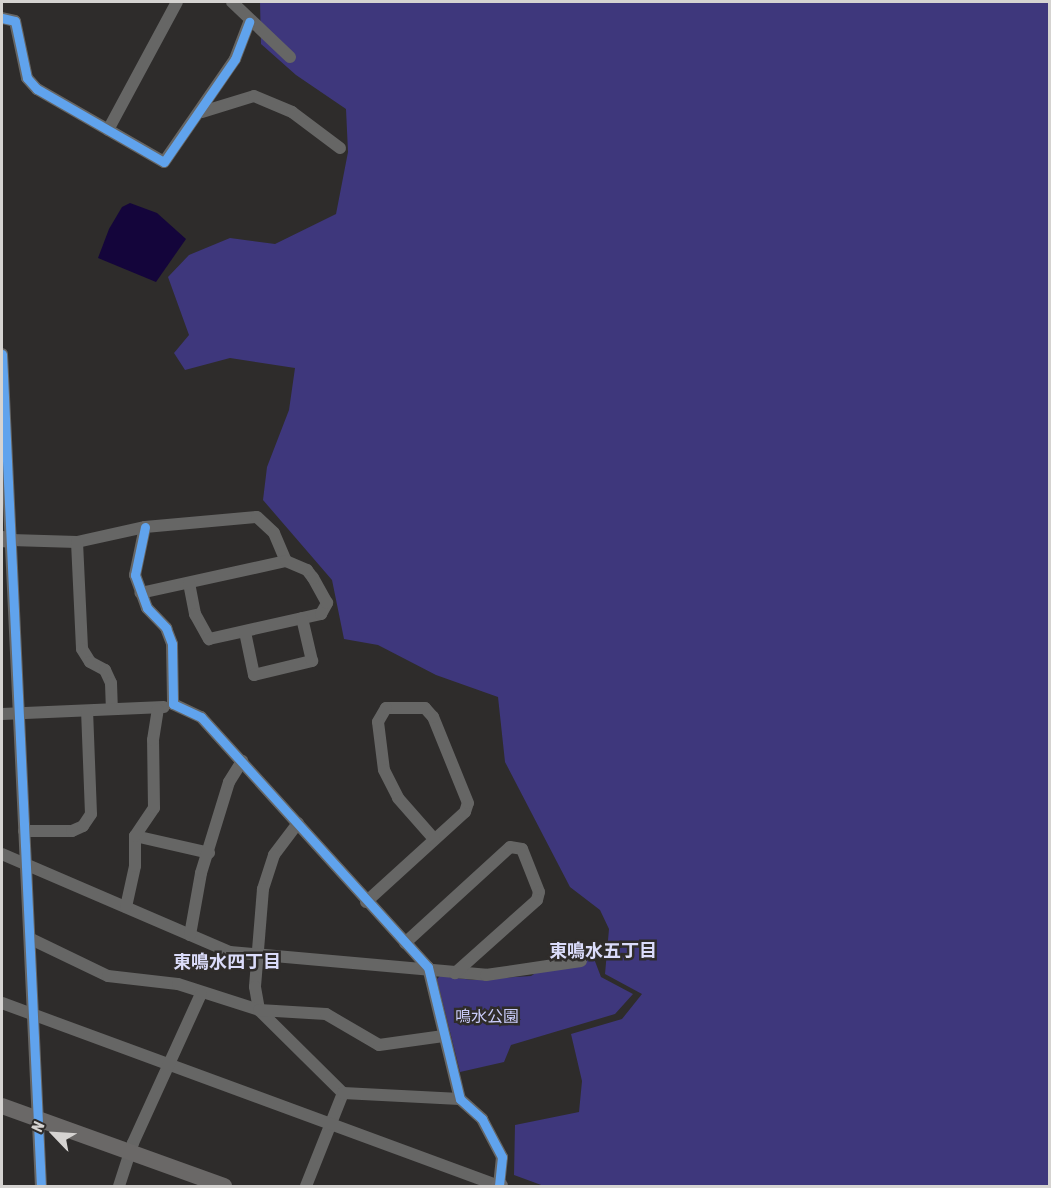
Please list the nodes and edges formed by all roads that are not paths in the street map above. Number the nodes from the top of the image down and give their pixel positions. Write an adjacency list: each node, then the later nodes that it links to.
1 (177, 2): 7 (street)
2 (232, 2): 4 (street)
3 (2, 18): 7 (street)
4 (249, 21): 5 (street); 6 (street)
5 (290, 57)
6 (202, 112): 7 (street); 8 (street)
7 (108, 130)
8 (340, 148)
9 (2, 354): 10 (street)
10 (2, 371): 12 (street)
11 (145, 527): 13 (street); 14 (street); 16 (street)
12 (6, 539): 13 (street); 20 (street)
13 (77, 542): 22 (street)
14 (286, 561): 15 (street); 17 (street)
15 (189, 584): 16 (street); 18 (street)
16 (140, 593): 21 (street)
17 (302, 618): 18 (street); 18 (street)
18 (245, 632)
19 (2, 678): 20 (street)
20 (15, 678): 26 (street)
21 (173, 704): 23 (street); 27 (street)
22 (112, 708): 23 (street); 24 (street)
23 (158, 709): 30 (street)
24 (87, 712): 26 (street); 29 (street)
25 (2, 714): 26 (street)
26 (17, 714): 29 (street)
27 (242, 761): 28 (street); 32 (street)
28 (298, 823): 35 (street); 40 (street)
29 (24, 831): 34 (street)
30 (135, 836): 32 (street); 36 (street)
31 (434, 838): 31 (street); 35 (street)
32 (209, 853): 37 (street)
33 (2, 854): 34 (street)
34 (26, 864): 36 (street); 38 (street)
35 (366, 902): 39 (street)
36 (126, 907): 37 (street)
37 (190, 935): 40 (street)
38 (31, 939): 44 (street); 47 (street)
39 (405, 943): 42 (street); 43 (street)
40 (256, 956): 42 (street); 46 (street)
41 (581, 960): 43 (street)
42 (428, 967): 43 (street); 48 (street)
43 (455, 973)
44 (201, 994): 46 (street); 49 (street)
45 (2, 1003): 47 (street)
46 (259, 1010): 48 (street); 50 (street)
47 (34, 1014): 49 (street); 53 (street)
48 (443, 1036): 51 (street)
49 (169, 1062): 54 (street); 55 (street)
50 (344, 1093): 51 (street); 54 (street)
51 (460, 1099): 60 (street)
52 (2, 1106): 53 (street)
53 (39, 1118): 55 (street); 56 (street)
54 (329, 1124): 59 (street); 60 (street)
55 (132, 1153): 57 (street); 58 (street)
56 (41, 1186)
57 (119, 1186)
58 (224, 1186)
59 (306, 1186)
60 (499, 1186)

